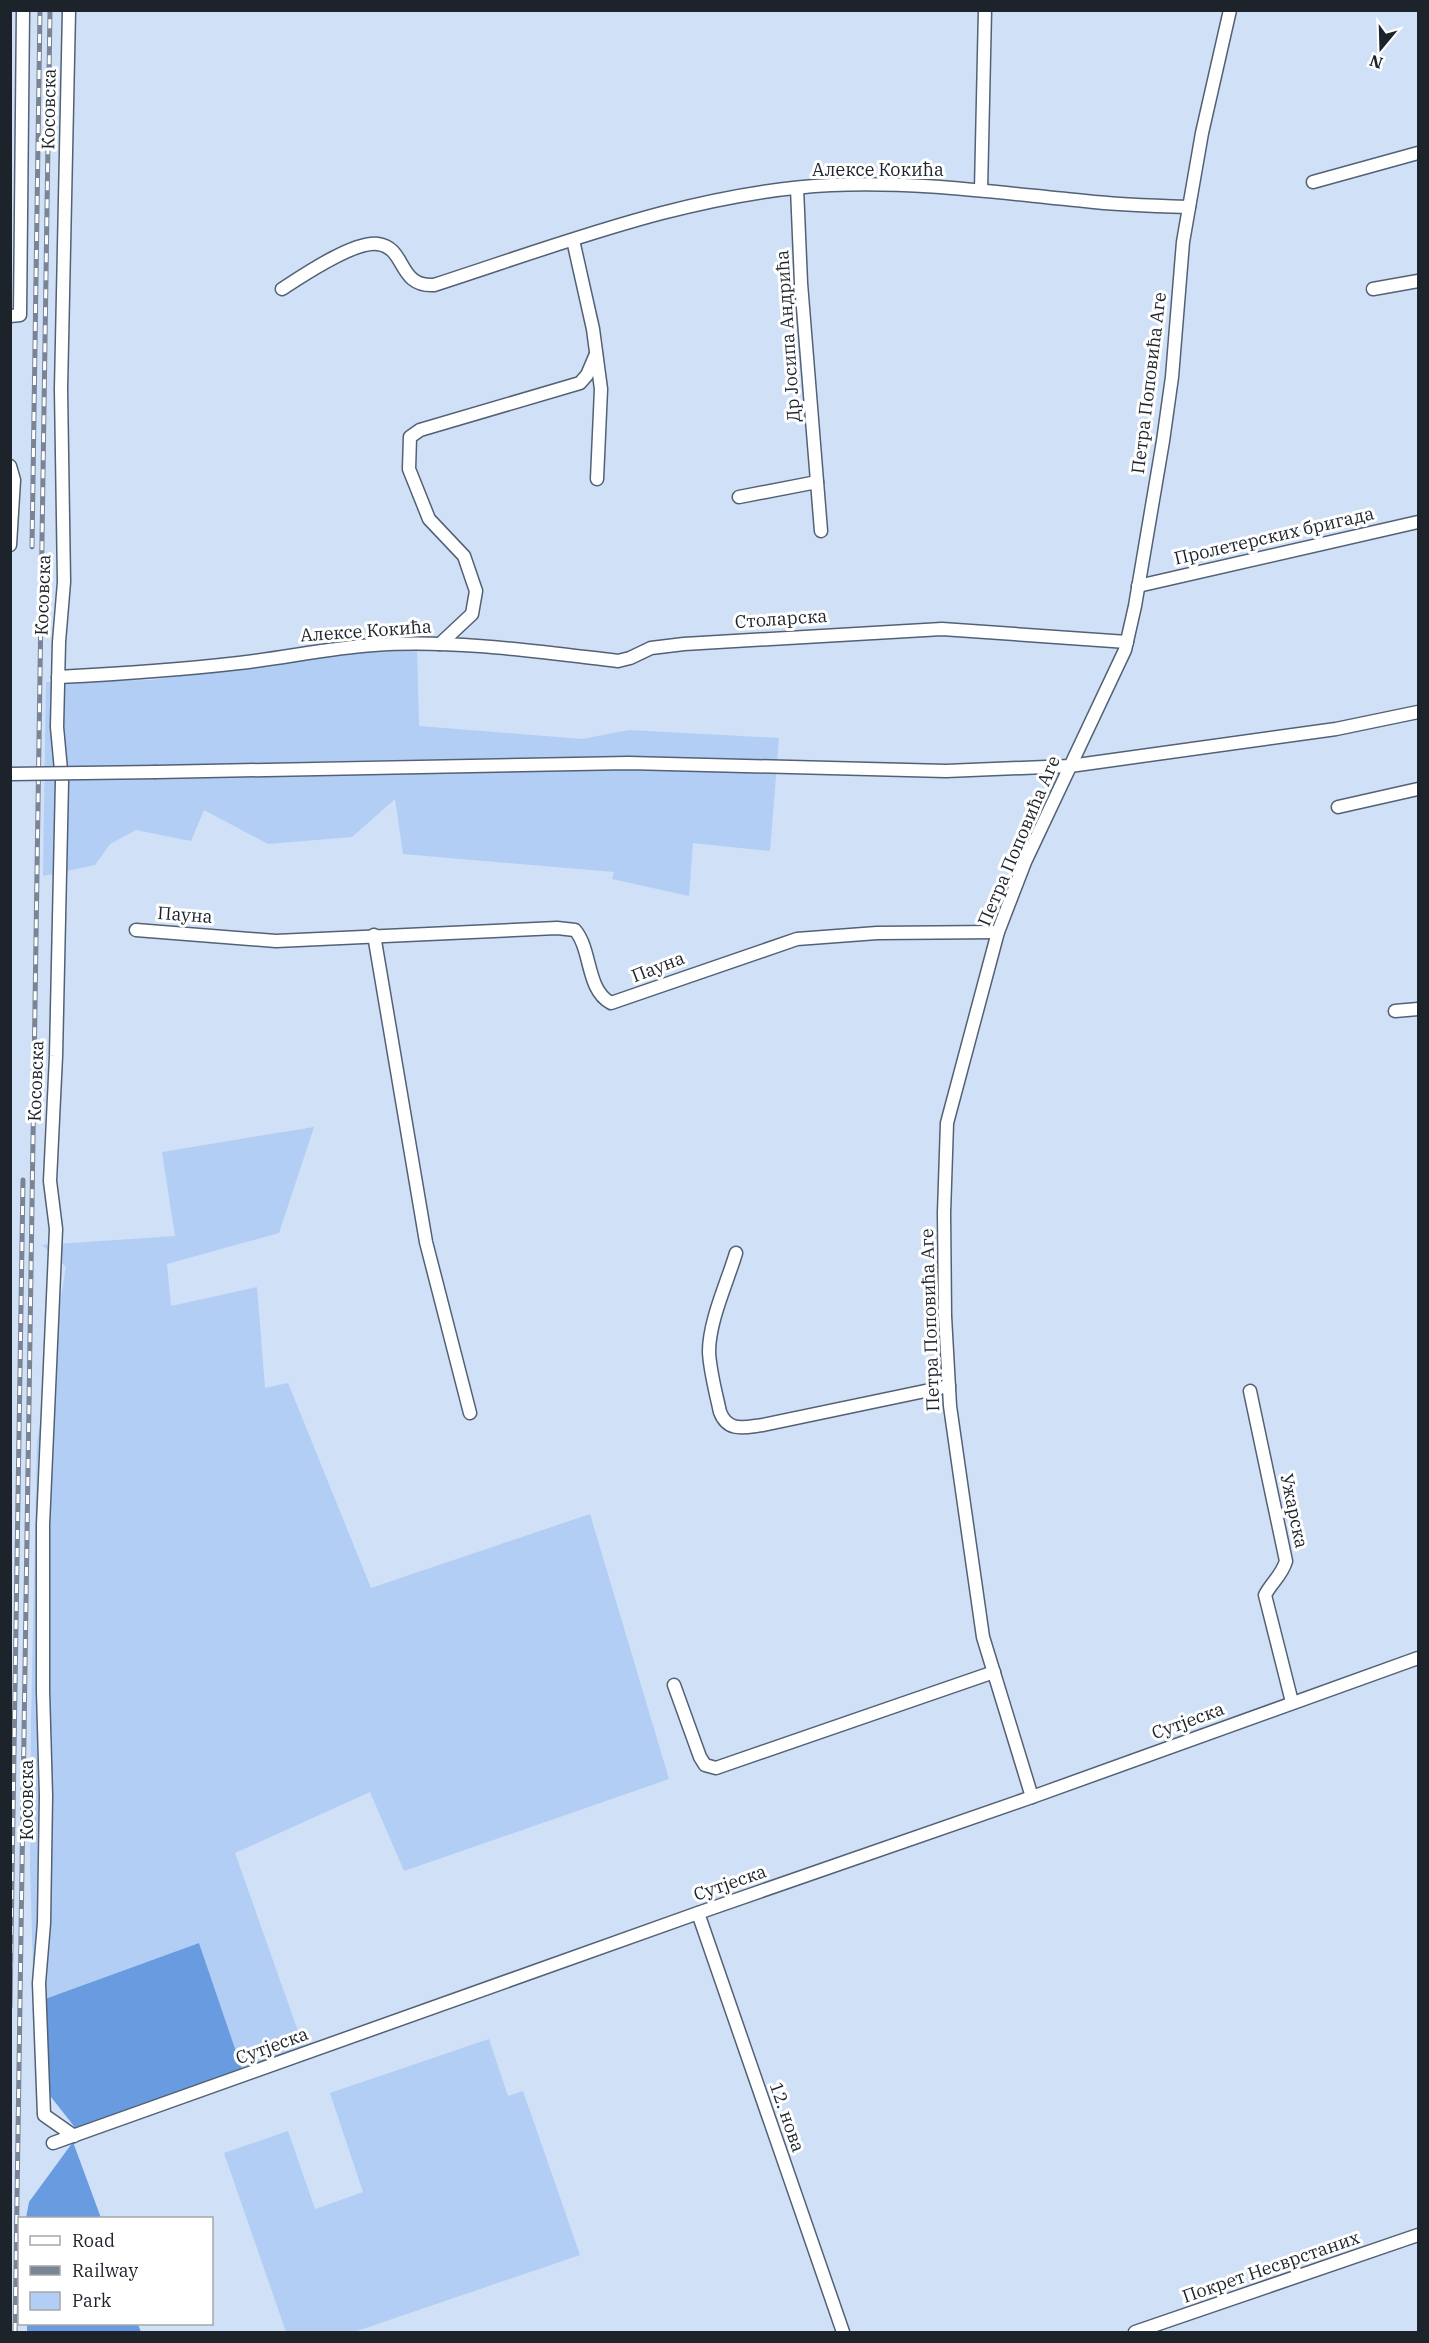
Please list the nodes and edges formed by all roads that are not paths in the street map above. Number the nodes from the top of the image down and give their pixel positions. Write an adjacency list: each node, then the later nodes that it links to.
1 (23, 10): 14 (street)
2 (69, 10): 26 (street, Косовска)
3 (985, 10): 8 (street)
4 (1230, 10): 9 (street, Петра Поповића Аге)
5 (1419, 153): 6 (street)
6 (1313, 182)
7 (797, 188): 8 (street, Алексе Кокића); 10 (street, Алексе Кокића); 18 (street, Др Јосипа Андрића)
8 (981, 190): 9 (street, Алексе Кокића)
9 (1189, 207): 23 (street, Петра Поповића Аге)
10 (573, 240): 12 (street, Алексе Кокића); 15 (street)
11 (1419, 281): 13 (street)
12 (282, 289)
13 (1373, 289)
14 (10, 316)
15 (596, 354): 17 (street); 25 (street, Алексе Кокића)
16 (10, 466): 22 (street)
17 (597, 479)
18 (817, 482): 19 (street); 21 (street, Др Јосипа Андрића)
19 (739, 497)
20 (1419, 522): 23 (street, Пролетерских бригада)
21 (821, 531)
22 (10, 545)
23 (1138, 586): 24 (street, Петра Поповића Аге)
24 (1127, 642): 25 (street, Столарска); 28 (street, Петра Поповића Аге)
25 (440, 644): 26 (street, Алексе Кокића)
26 (58, 677): 47 (street, Косовска)
27 (1419, 712): 28 (street)
28 (1070, 766): 29 (street, bridge); 33 (street, Петра Поповића Аге)
29 (10, 774)
30 (1419, 789): 31 (street)
31 (1338, 807)
32 (136, 930): 34 (street, Пауна)
33 (998, 932): 34 (street, Пауна); 38 (street, Петра Поповића Аге)
34 (374, 935): 40 (street)
35 (1419, 1009): 36 (street)
36 (1395, 1011)
37 (736, 1253): 38 (street)
38 (949, 1386): 42 (street, Петра Поповића Аге)
39 (1250, 1391): 44 (street, Ужарска)
40 (470, 1413)
41 (1419, 1658): 44 (street, Сутјеска)
42 (994, 1672): 43 (street); 45 (street, Петра Поповића Аге)
43 (674, 1685)
44 (1292, 1702): 45 (street, Сутјеска)
45 (1032, 1797): 46 (street, Сутјеска)
46 (698, 1913): 47 (street, Сутјеска); 50 (street, 12. нова)
47 (74, 2136): 48 (street, Сутјеска)
48 (53, 2143)
49 (1419, 2235): 51 (street, Покрет Несврстаних)
50 (843, 2332)
51 (1135, 2332)

